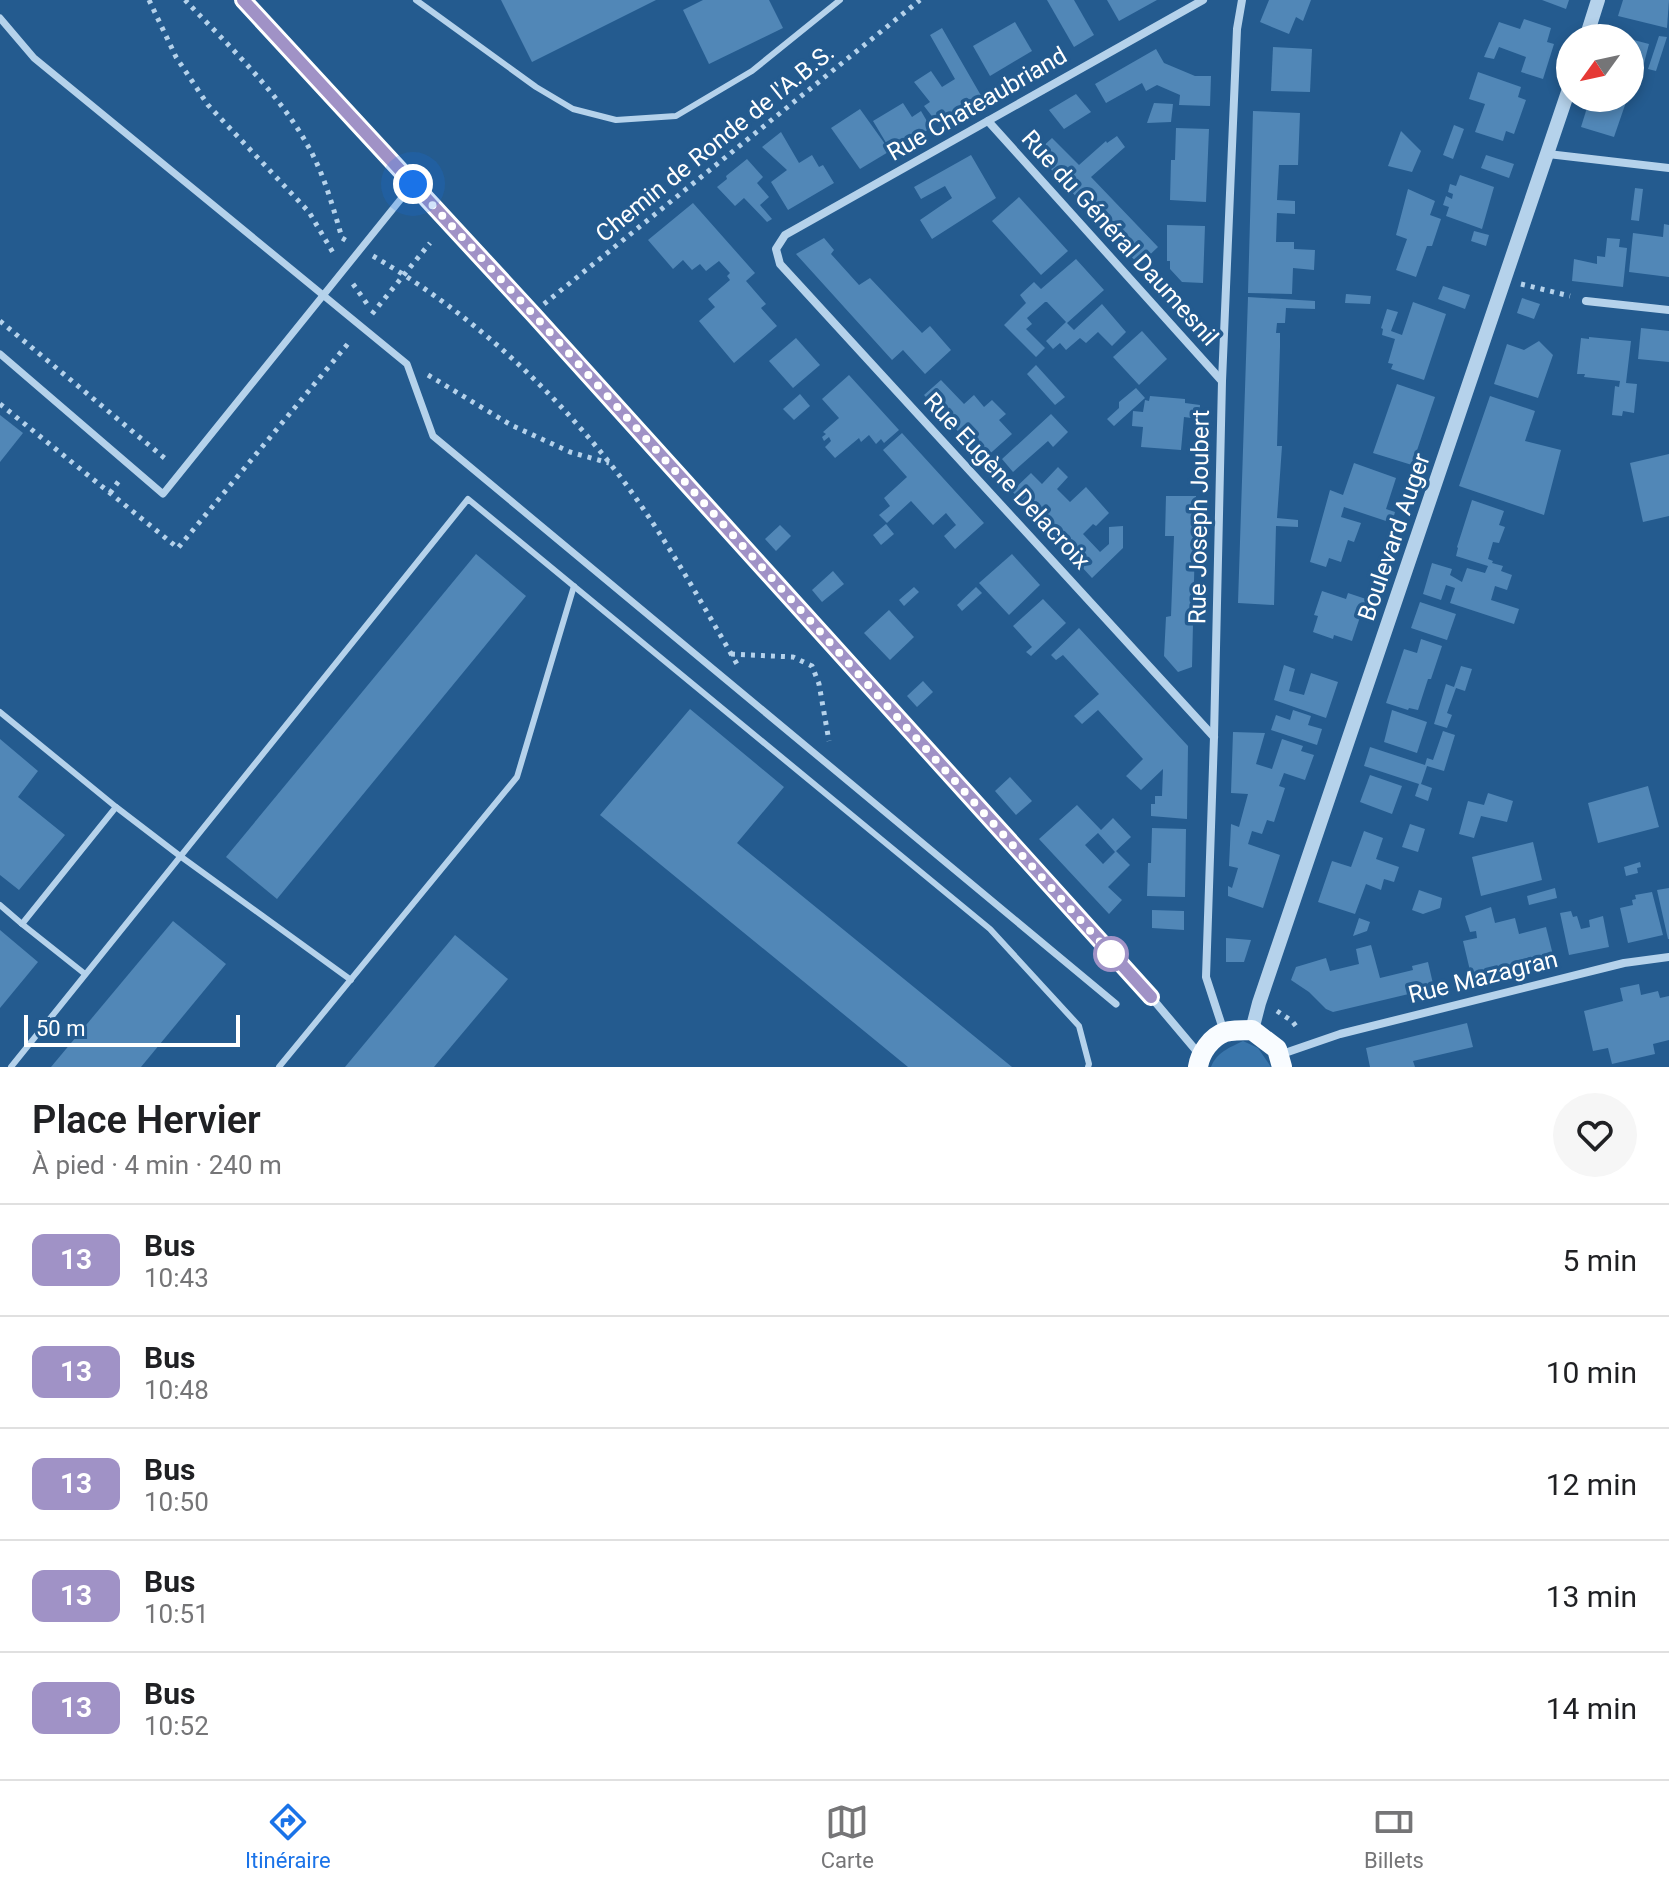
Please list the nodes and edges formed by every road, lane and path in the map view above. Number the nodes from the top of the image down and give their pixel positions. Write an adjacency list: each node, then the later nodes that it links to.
1 (149, 0): 20 (path)
2 (185, 0): 17 (path)
3 (243, 0): 16 (street)
4 (416, 0): 5 (lane)
5 (840, 0)
6 (920, 0): 26 (path, Chemin de Ronde de l'A.B.S.)
7 (1203, 0): 13 (street, Rue Chateaubriand)
8 (1242, 0): 30 (street, Rue Joseph Joubert)
9 (1598, 0): 11 (street)
10 (0, 18): 22 (street)
11 (1590, 24)
12 (1562, 112): 14 (street, Boulevard Auger)
13 (988, 121): 19 (street, Rue Chateaubriand); 30 (street, Rue du Général Daumesnil)
14 (1548, 154): 15 (street); 21 (street, Boulevard Auger)
15 (1669, 168)
16 (413, 184): 18 (street); 26 (street)
17 (342, 238): 18 (path); 20 (path)
18 (361, 248): 20 (street); 31 (path)
19 (776, 249): 37 (street, Rue Eugène Delacroix)
20 (344, 270): 22 (street); 25 (path)
21 (1505, 279): 23 (path); 47 (street, Boulevard Auger)
22 (324, 295): 29 (street); 32 (street)
23 (1586, 301): 24 (street)
24 (1669, 310)
25 (373, 313)
26 (533, 314): 49 (street)
27 (0, 321): 32 (path)
28 (0, 354): 32 (street)
29 (407, 364): 31 (path); 38 (street)
30 (1222, 381): 37 (street, Rue Joseph Joubert)
31 (610, 463): 34 (path)
32 (181, 472)
33 (574, 586): 40 (lane); 45 (lane); 53 (lane)
34 (731, 654): 35 (path); 38 (path)
35 (744, 676)
36 (0, 712): 39 (lane)
37 (1214, 737): 48 (street, Rue Joseph Joubert)
38 (834, 770): 46 (street)
39 (116, 807): 40 (lane); 42 (lane)
40 (180, 856): 44 (lane); 45 (lane)
41 (0, 905): 42 (lane)
42 (22, 924): 44 (lane)
43 (1669, 957): 50 (street, Rue Mazagran)
44 (85, 974): 51 (lane)
45 (351, 980): 52 (lane)
46 (1116, 1004)
47 (1252, 1030): 48 (main road); 50 (main road)
48 (1224, 1032): 49 (main road)
49 (1199, 1061)
50 (1281, 1061)
51 (11, 1067)
52 (279, 1067)
53 (1088, 1067)

